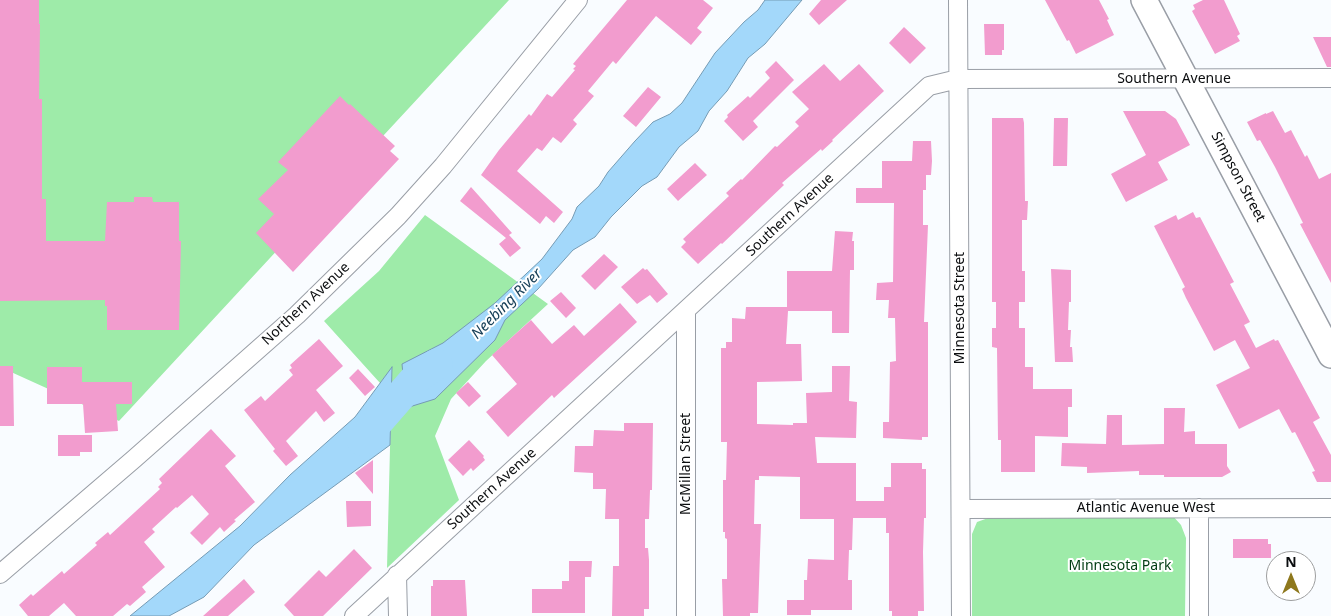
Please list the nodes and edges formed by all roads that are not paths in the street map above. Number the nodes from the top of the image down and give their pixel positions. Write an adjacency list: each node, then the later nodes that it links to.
1 (578, 0): 12 (street, Northern Avenue)
2 (958, 0): 6 (street, Minnesota Street)
3 (1144, 0): 4 (main road, Simpson Street)
4 (1186, 78): 5 (street, Southern Avenue); 6 (street, Southern Avenue); 8 (main road, Simpson Street)
5 (1331, 78)
6 (958, 79): 7 (street, Southern Avenue); 11 (street, Minnesota Street)
7 (686, 311): 13 (street, Southern Avenue); 16 (street, McMillan Street)
8 (1331, 355)
9 (1199, 508): 10 (street, Atlantic Avenue West); 11 (street, Atlantic Avenue West); 18 (street)
10 (1331, 508)
11 (961, 509): 17 (street, Minnesota Street)
12 (0, 574)
13 (398, 575): 14 (street, Southern Avenue); 15 (street)
14 (354, 616)
15 (398, 616)
16 (686, 616)
17 (961, 616)
18 (1199, 616)

